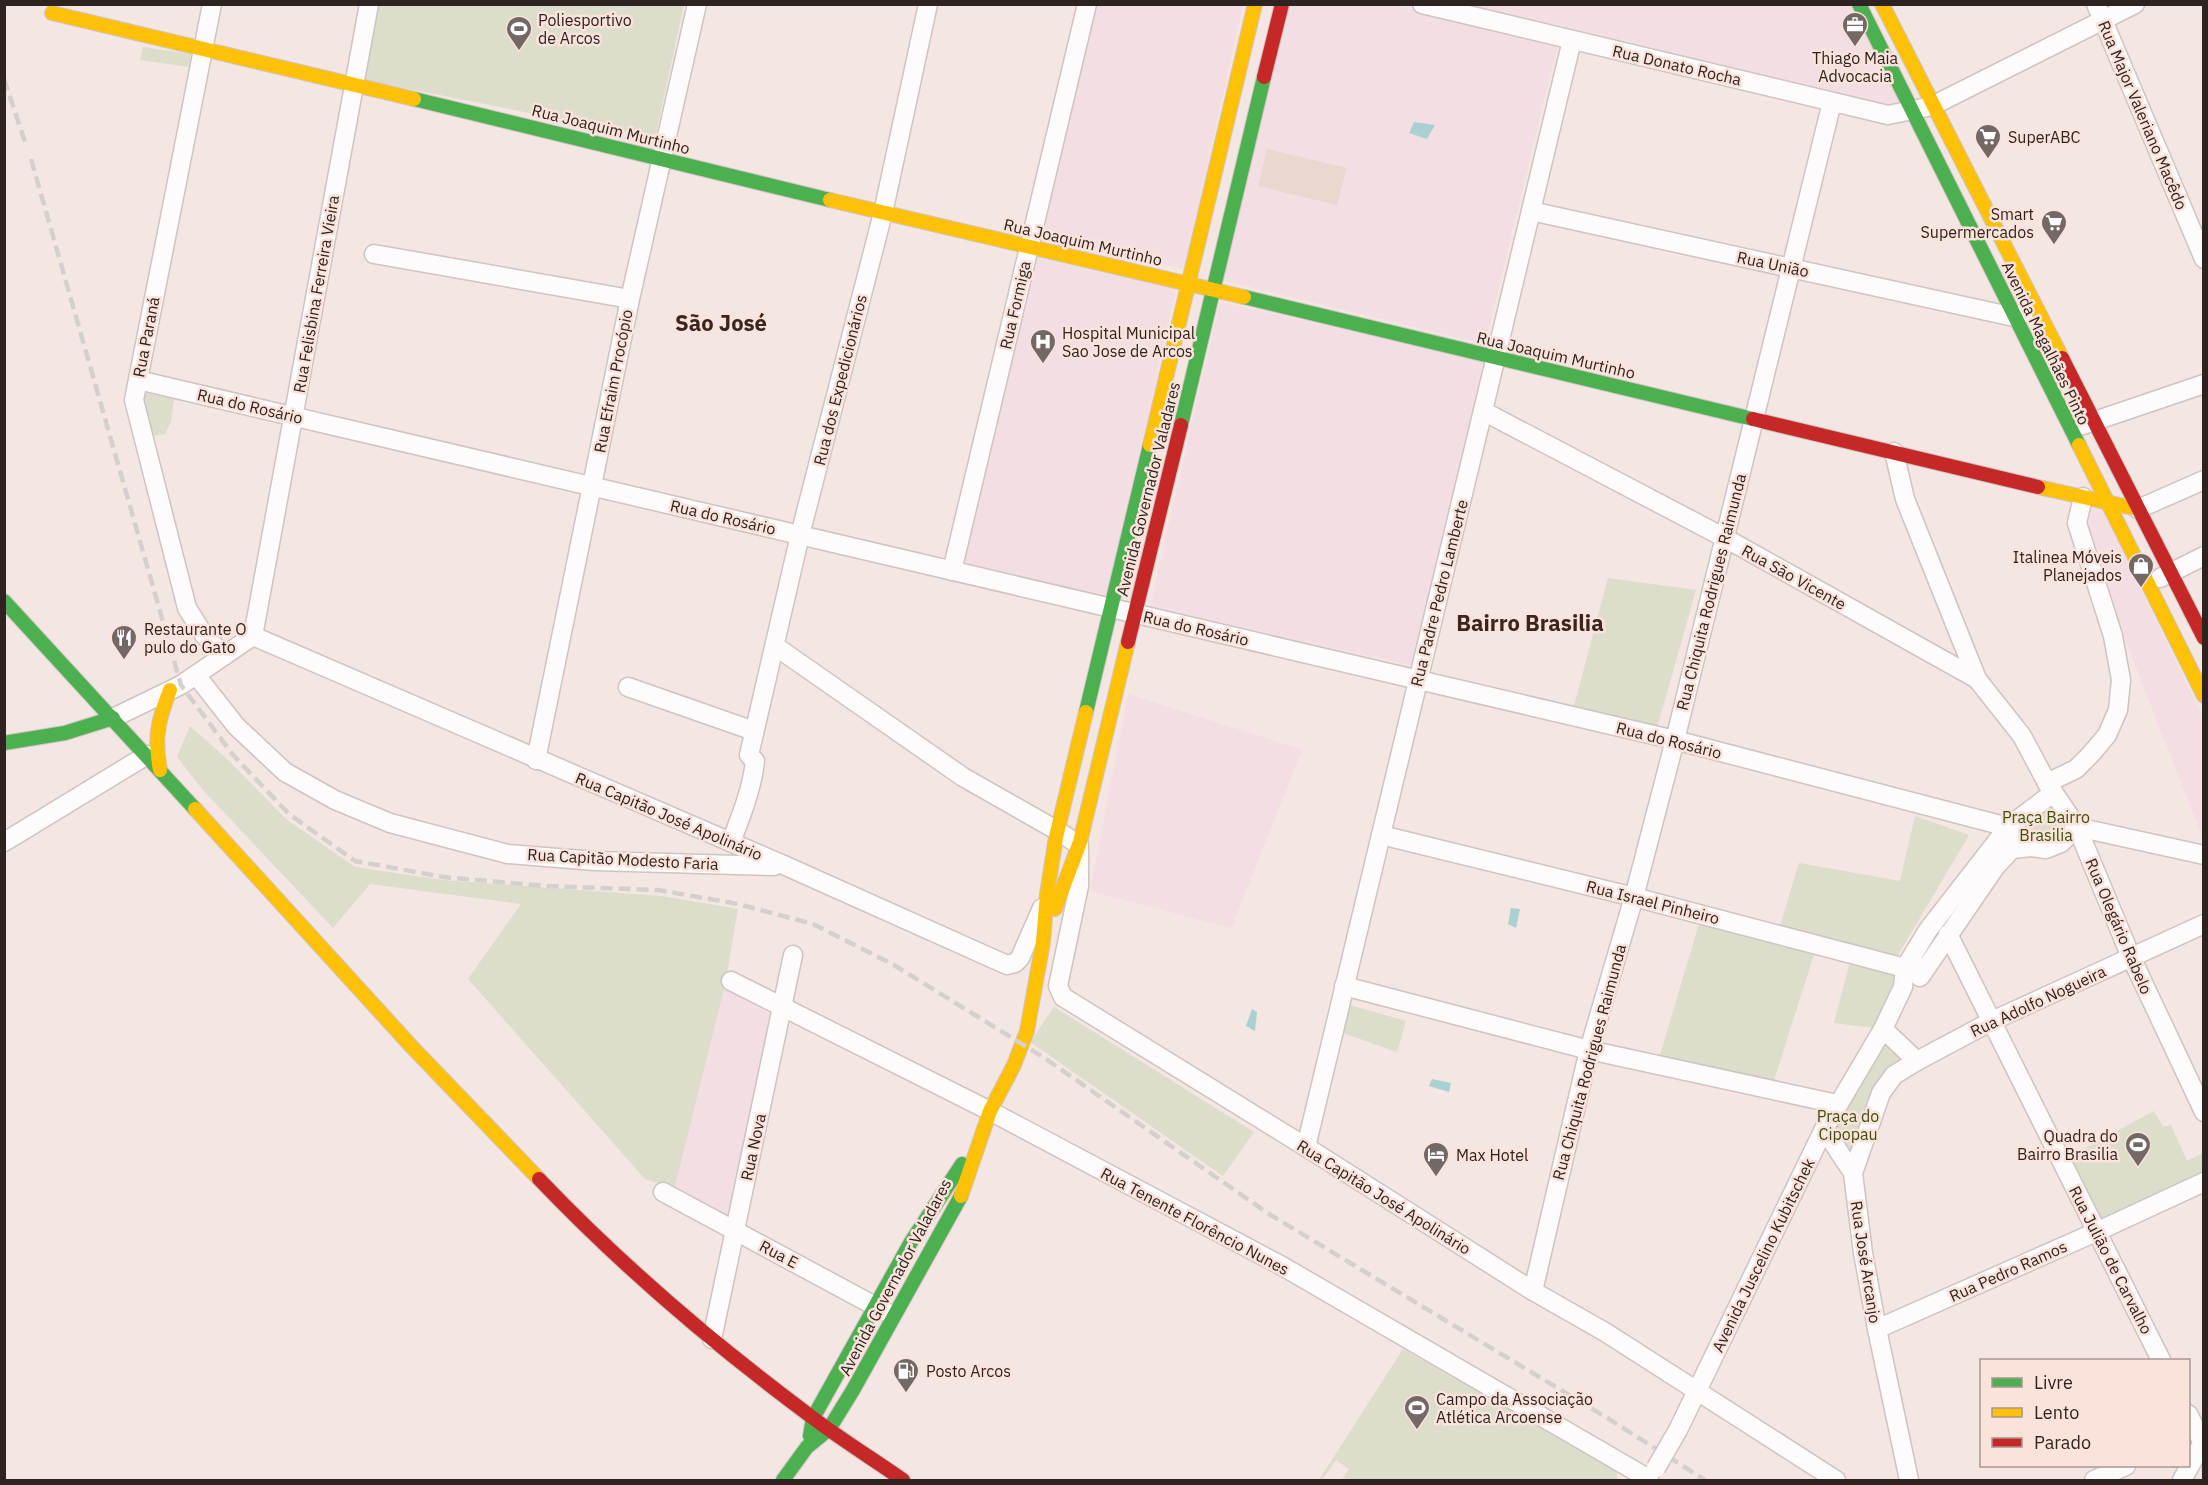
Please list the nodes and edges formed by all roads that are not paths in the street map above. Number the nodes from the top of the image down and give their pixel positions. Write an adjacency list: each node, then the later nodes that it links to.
1 (212, 4): 15 (street, Rua Paraná)
2 (369, 4): 16 (street, Rua Felisbina Ferreira Vieira)
3 (698, 4): 20 (street, Rua Efraim Procópio)
4 (928, 4): 22 (street, Rua dos Expedicionários)
5 (1087, 4): 23 (street, Rua Formiga)
6 (1255, 4): 27 (street, Avenida Governador Valadares)
7 (1282, 4): 28 (street, Avenida Governador Valadares)
8 (1422, 4): 14 (street, Rua Donato Rocha)
9 (1859, 4): 19 (street, Avenida Magalhães Pinto)
10 (1882, 4): 18 (street, Avenida Magalhães Pinto)
11 (2135, 4): 13 (street, Rua Donato Rocha)
12 (53, 9): 15 (street, Rua Joaquim Murtinho)
13 (2099, 12): 18 (street, Rua Donato Rocha); 25 (street, Rua Major Valeriano Macêdo)
14 (1572, 40): 17 (street, Rua Donato Rocha); 21 (street, Rua Padre Pedro Lamberte)
15 (204, 49): 16 (street, Rua Joaquim Murtinho); 33 (street, Rua Paraná)
16 (354, 85): 20 (street, Rua Joaquim Murtinho); 36 (street, Rua Felisbina Ferreira Vieira)
17 (1832, 102): 19 (street, Rua Donato Rocha); 26 (street, Rua Chiquita Rodrigues Raimunda)
18 (1932, 106): 19 (street, Rua Donato Rocha); 30 (street, Avenida Magalhães Pinto)
19 (1911, 110): 31 (street, Avenida Magalhães Pinto)
20 (662, 158): 22 (street, Rua Joaquim Murtinho); 29 (street, Rua Efraim Procópio)
21 (1531, 211): 26 (street, Rua União); 32 (street, Rua Padre Pedro Lamberte)
22 (883, 213): 23 (street, Rua Joaquim Murtinho); 48 (street, Rua dos Expedicionários)
23 (1029, 246): 27 (street, Rua Joaquim Murtinho); 51 (street, Rua Formiga)
24 (374, 254): 29 (street)
25 (2204, 259)
26 (1791, 268): 31 (street, Rua União); 37 (street, Rua Chiquita Rodrigues Raimunda)
27 (1188, 284): 28 (street, Rua Joaquim Murtinho); 55 (street, Avenida Governador Valadares)
28 (1213, 290): 32 (street, Rua Joaquim Murtinho); 56 (street, Avenida Governador Valadares)
29 (630, 299): 44 (street, Rua Efraim Procópio)
30 (2036, 309): 31 (street); 38 (street, Avenida Magalhães Pinto)
31 (2014, 317): 39 (street, Avenida Magalhães Pinto)
32 (1496, 357): 35 (street, Rua Padre Pedro Lamberte); 37 (street, Rua Joaquim Murtinho)
33 (138, 380): 36 (street, Rua do Rosário); 60 (street, Rua Paraná)
34 (2204, 384): 38 (street)
35 (1483, 411): 49 (street, Rua São Vicente); 62 (street, Rua Padre Pedro Lamberte)
36 (293, 416): 44 (street, Rua do Rosário); 57 (street, Rua Felisbina Ferreira Vieira)
37 (1754, 419): 40 (street, Rua Joaquim Murtinho); 49 (street, Rua Chiquita Rodrigues Raimunda)
38 (2094, 422): 39 (street); 41 (street, Avenida Magalhães Pinto)
39 (2070, 430): 43 (street, Avenida Magalhães Pinto)
40 (1894, 452): 45 (street, Rua Joaquim Murtinho); 63 (street, Rua Olegário Rabelo)
41 (2119, 471): 43 (street); 47 (street, Avenida Magalhães Pinto)
42 (2204, 480): 47 (street)
43 (2096, 482): 46 (street, Avenida Magalhães Pinto)
44 (592, 486): 48 (street, Rua do Rosário); 72 (street, Rua Efraim Procópio)
45 (2083, 497): 46 (street, Rua Joaquim Murtinho); 74 (street)
46 (2107, 503): 47 (street, Rua Joaquim Murtinho); 53 (street, Avenida Magalhães Pinto)
47 (2138, 509): 52 (street, Avenida Magalhães Pinto)
48 (800, 535): 51 (street, Rua do Rosário); 59 (street, Rua dos Expedicionários)
49 (1725, 538): 63 (street, Rua São Vicente); 69 (street, Rua Chiquita Rodrigues Raimunda)
50 (2204, 556): 52 (street)
51 (952, 571): 55 (street, Rua do Rosário)
52 (2171, 573): 53 (street); 58 (street, Avenida Magalhães Pinto)
53 (2148, 585): 66 (street, Avenida Magalhães Pinto)
54 (4, 601): 67 (street)
55 (1111, 608): 56 (street, Rua do Rosário); 76 (street, Avenida Governador Valadares)
56 (1135, 614): 62 (street, Rua do Rosário); 82 (street, Avenida Governador Valadares)
57 (253, 636): 60 (street); 72 (street, Rua Capitão José Apolinário)
58 (2204, 638)
59 (775, 646): 68 (street, Rua dos Expedicionários); 76 (street)
60 (224, 656): 61 (street)
61 (196, 675): 65 (street); 85 (street, Rua Capitão Modesto Faria)
62 (1418, 680): 69 (street, Rua do Rosário); 79 (street, Rua Padre Pedro Lamberte)
63 (1977, 680): 74 (street, Rua Olegário Rabelo)
64 (628, 687): 68 (street)
65 (170, 690): 67 (street); 73 (street)
66 (2204, 696)
67 (113, 718): 70 (street); 71 (street)
68 (754, 731): 81 (street, Rua dos Expedicionários)
69 (1675, 740): 77 (street, Rua do Rosário); 88 (street, Rua Chiquita Rodrigues Raimunda)
70 (4, 743)
71 (147, 755): 73 (street); 80 (street)
72 (536, 760): 78 (street, Rua Capitão José Apolinário)
73 (160, 770): 119 (street)
74 (2047, 783): 75 (street, Rua Olegário Rabelo); 77 (street, Avenida Juscelino Kubitschek)
75 (2077, 828): 83 (street); 84 (street); 93 (street, Rua Olegário Rabelo)
76 (1058, 831): 82 (street); 87 (street, Avenida Governador Valadares)
77 (2005, 832): 83 (street, Rua do Rosário); 94 (street, Avenida Juscelino Kubitschek)
78 (708, 833): 81 (street, Rua Capitão José Apolinário); 85 (street)
79 (1381, 835): 88 (street, Rua Israel Pinheiro); 97 (street, Rua Padre Pedro Lamberte)
80 (4, 842)
81 (730, 842): 86 (street, Rua Capitão José Apolinário)
82 (1079, 845): 91 (street, Avenida Governador Valadares); 109 (street, Rua Capitão José Apolinário)
83 (2031, 847): 90 (street, Avenida Juscelino Kubitschek)
84 (2204, 855)
85 (682, 862): 86 (street, Rua Capitão Modesto Faria)
86 (786, 866): 87 (street, Rua Capitão José Apolinário)
87 (1047, 894): 91 (street, Avenida Governador Valadares)
88 (1634, 897): 94 (street, Rua Israel Pinheiro); 102 (street, Rua Chiquita Rodrigues Raimunda)
89 (2204, 924): 93 (street, Rua Adolfo Nogueira)
90 (1948, 934): 95 (street, Avenida Juscelino Kubitschek); 100 (street, Rua Julião de Carvalho)
91 (1043, 942): 105 (street, Avenida Governador Valadares)
92 (793, 955): 99 (street, Rua Nova)
93 (2131, 957): 100 (street, Rua Adolfo Nogueira); 106 (street, Rua Olegário Rabelo)
94 (1905, 968): 95 (street, Rua Israel Pinheiro); 98 (street, Avenida Juscelino Kubitschek)
95 (1924, 968): 98 (street, Avenida Juscelino Kubitschek)
96 (731, 981): 99 (street, Rua Tenente Florêncio Nunes)
97 (1344, 986): 102 (street); 109 (street, Rua Padre Pedro Lamberte)
98 (1903, 987): 101 (street, Avenida Juscelino Kubitschek)
99 (782, 1007): 105 (street, Rua Tenente Florêncio Nunes); 113 (street, Rua Nova)
100 (1992, 1021): 103 (street, Rua Adolfo Nogueira); 114 (street, Rua Julião de Carvalho)
101 (1883, 1029): 103 (street); 104 (street, Avenida Juscelino Kubitschek)
102 (1589, 1050): 104 (street); 115 (street, Rua Chiquita Rodrigues Raimunda)
103 (1917, 1061): 110 (street, Rua José Arcanjo)
104 (1838, 1104): 107 (street, Avenida Juscelino Kubitschek)
105 (990, 1111): 108 (street, Avenida Governador Valadares); 129 (street, Rua Tenente Florêncio Nunes)
106 (2204, 1112)
107 (1824, 1129): 110 (street); 121 (street, Avenida Juscelino Kubitschek)
108 (980, 1137): 116 (street, Avenida Governador Valadares); 117 (street, Avenida Governador Valadares)
109 (1306, 1147): 115 (street, Rua Capitão José Apolinário)
110 (1853, 1173): 118 (street, Rua José Arcanjo)
111 (2204, 1182): 114 (street, Rua Pedro Ramos)
112 (663, 1191): 113 (street, Rua E)
113 (735, 1230): 116 (street, Rua E); 119 (street, Rua Nova)
114 (2097, 1232): 118 (street, Rua Pedro Ramos); 120 (street, Rua Julião de Carvalho)
115 (1533, 1291): 121 (street, Rua Capitão José Apolinário)
116 (876, 1306): 117 (street, Rua E); 122 (street, Avenida Governador Valadares)
117 (894, 1316): 124 (street, Avenida Governador Valadares)
118 (1876, 1329): 133 (street, Rua José Arcanjo)
119 (712, 1339): 122 (street)
120 (2160, 1359)
121 (1698, 1390): 129 (street, Avenida Juscelino Kubitschek, bridge); 132 (street, Rua Capitão José Apolinário)
122 (813, 1418): 124 (street); 126 (street, Avenida Governador Valadares)
123 (2190, 1418): 125 (street)
124 (829, 1429): 126 (street); 131 (street)
125 (2199, 1437): 127 (street)
126 (807, 1447): 130 (street)
127 (2190, 1460)
128 (2124, 1467): 134 (street)
129 (1651, 1476)
130 (783, 1480)
131 (903, 1480)
132 (1836, 1480)
133 (1909, 1480)
134 (2094, 1480)

